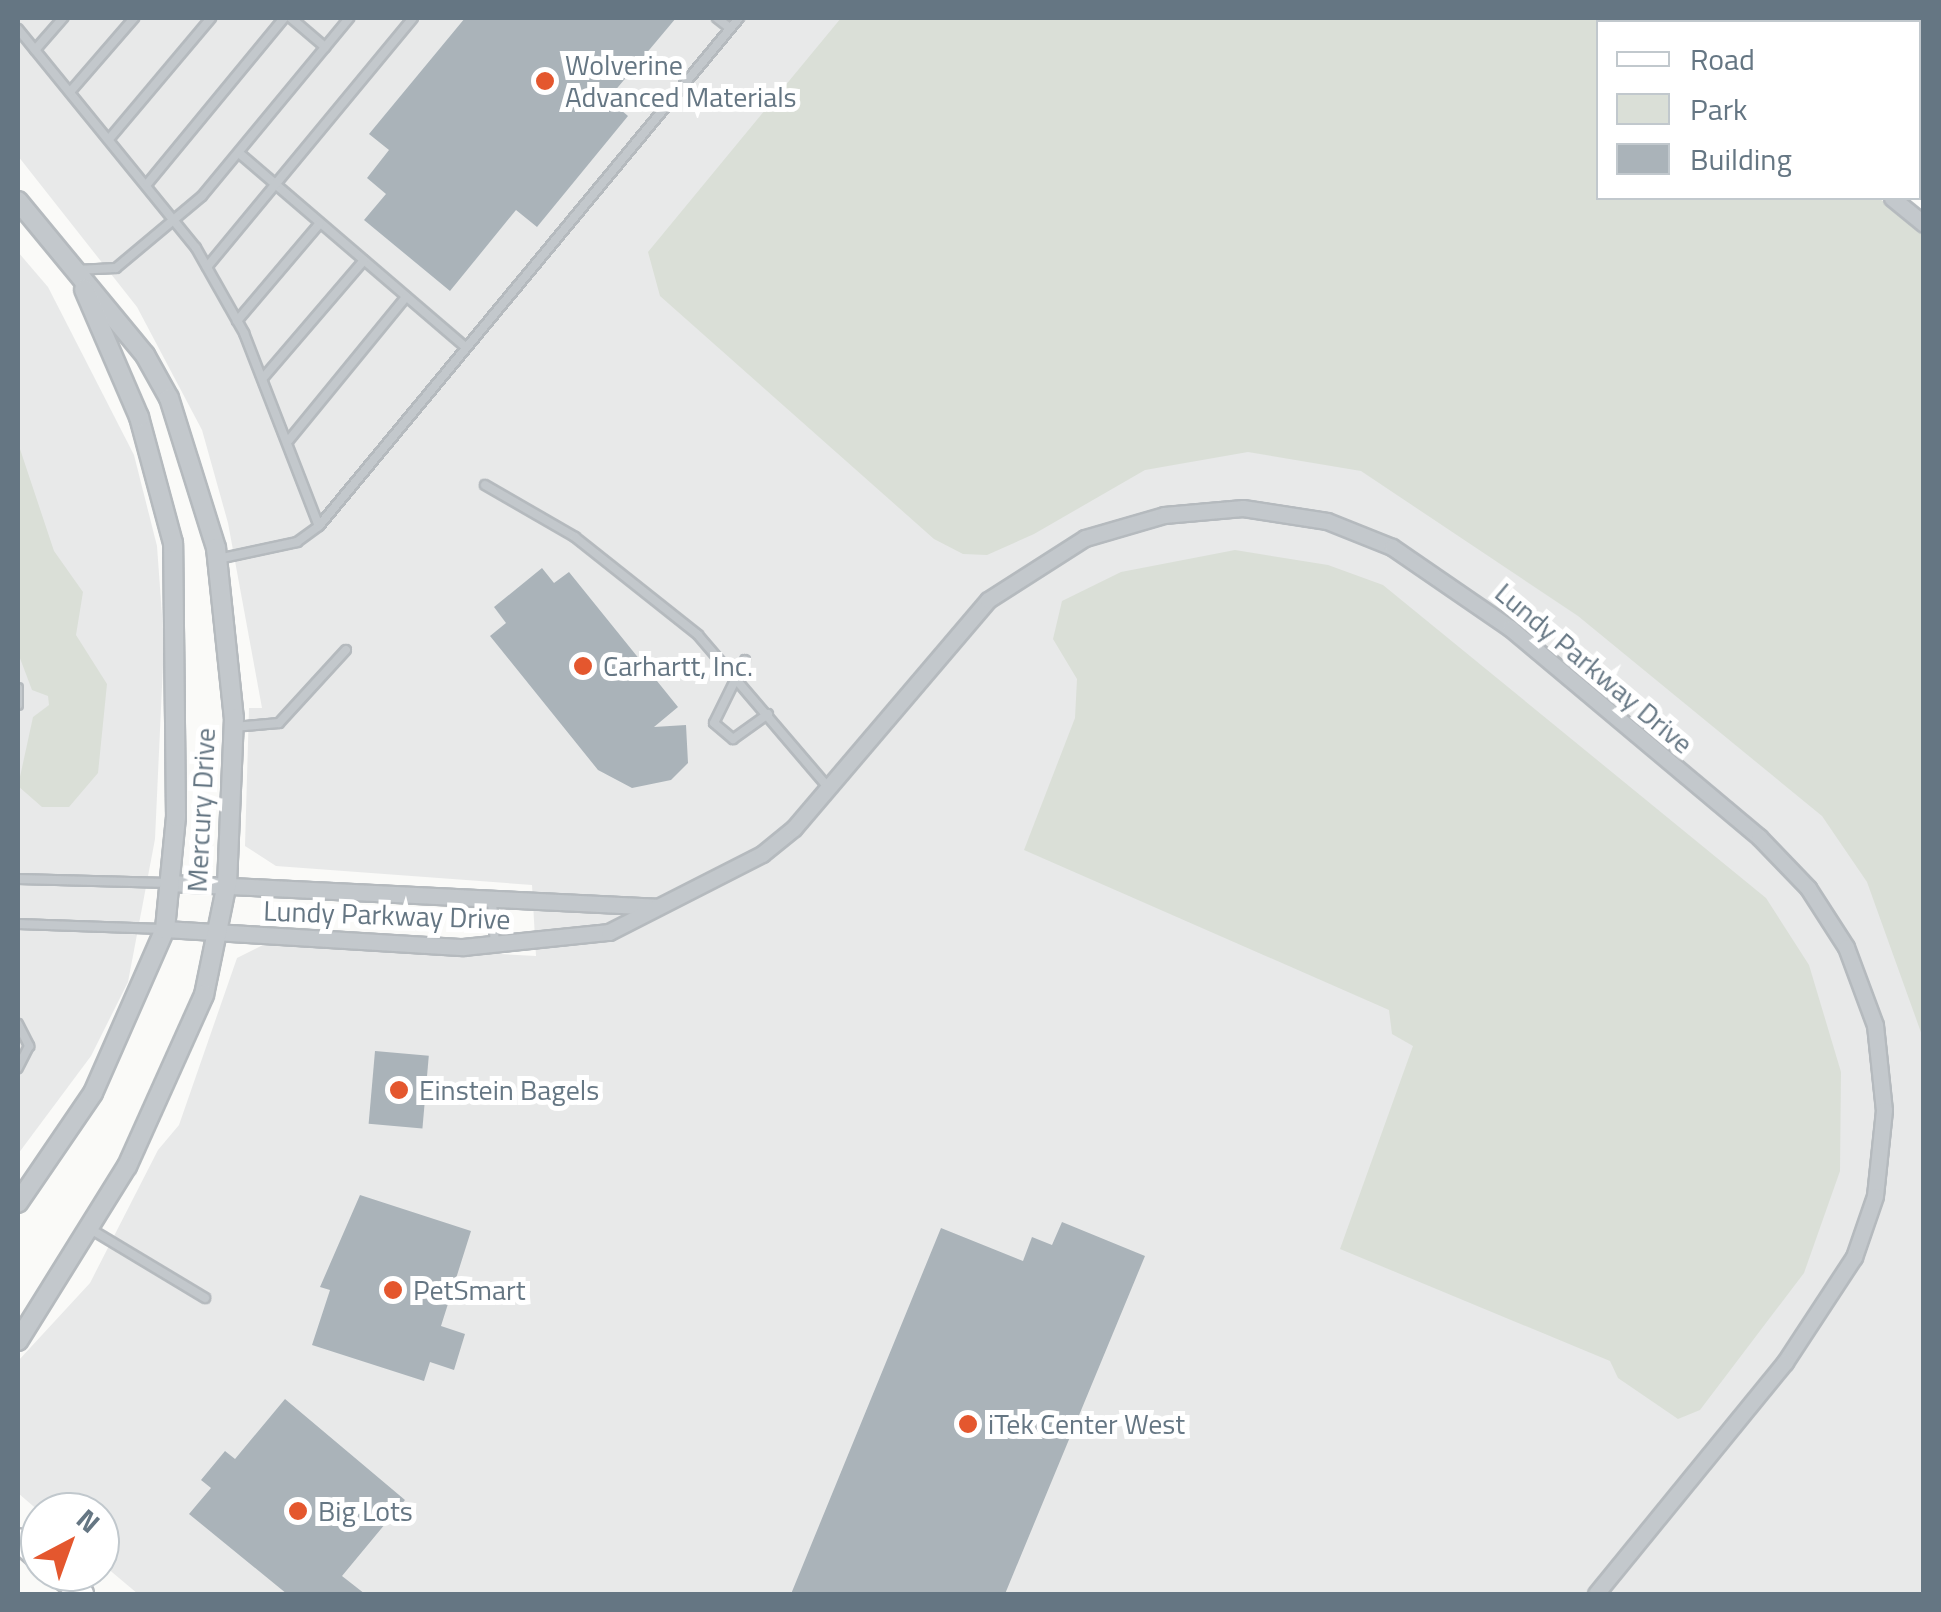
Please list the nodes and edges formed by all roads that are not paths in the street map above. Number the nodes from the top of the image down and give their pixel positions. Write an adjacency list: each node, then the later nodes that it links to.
1 (62, 18): 12 (lane)
2 (134, 18): 13 (lane)
3 (210, 18): 14 (lane)
4 (288, 18): 11 (lane); 16 (lane)
5 (349, 18): 11 (lane)
6 (413, 18): 17 (lane)
7 (717, 18): 9 (lane)
8 (739, 18): 9 (lane)
9 (730, 28): 28 (lane)
10 (18, 29): 12 (lane)
11 (325, 47): 15 (lane)
12 (35, 50): 13 (lane)
13 (70, 92): 14 (lane)
14 (110, 138): 16 (lane)
15 (239, 153): 17 (lane); 20 (lane)
16 (148, 183): 20 (lane)
17 (275, 185): 21 (lane); 24 (lane)
18 (1894, 200): 22 (street)
19 (18, 201): 25 (street, Mercury Drive)
20 (177, 217): 24 (lane); 25 (lane)
21 (320, 223): 23 (lane); 27 (lane)
22 (1924, 224)
23 (364, 260): 26 (lane); 29 (lane)
24 (207, 267): 27 (lane)
25 (76, 270): 33 (street, Mercury Drive); 43 (street, Mercury Drive)
26 (406, 296): 28 (lane); 30 (lane)
27 (237, 320): 29 (lane)
28 (466, 347): 32 (lane)
29 (263, 378): 30 (lane)
30 (289, 440): 32 (lane)
31 (485, 485): 36 (lane)
32 (319, 526): 33 (lane)
33 (218, 560): 40 (street, Mercury Drive)
34 (346, 650): 40 (lane)
35 (744, 660): 36 (lane)
36 (739, 681): 39 (lane); 39 (lane)
37 (18, 688): 38 (lane)
38 (18, 705)
39 (768, 714): 41 (lane)
40 (234, 727): 44 (street, Mercury Drive)
41 (830, 790): 46 (street, Lundy Parkway Drive); 57 (street, Lundy Parkway Drive)
42 (18, 879): 43 (lane)
43 (169, 882): 44 (street, Lundy Parkway Drive); 48 (street, Mercury Drive)
44 (227, 883): 45 (street, Lundy Parkway Drive); 49 (street, Mercury Drive)
45 (492, 901): 46 (street, Lundy Parkway Drive); 50 (lane)
46 (660, 907): 50 (street, Lundy Parkway Drive)
47 (18, 924): 48 (lane)
48 (165, 928): 49 (street, Lundy Parkway Drive); 53 (street, Mercury Drive)
49 (221, 932): 50 (street, Lundy Parkway Drive); 54 (street, Mercury Drive)
50 (494, 946)
51 (18, 1024): 52 (lane)
52 (18, 1068)
53 (18, 1204)
54 (92, 1230): 55 (lane); 56 (street, Mercury Drive)
55 (205, 1298)
56 (18, 1341)
57 (1596, 1594)

